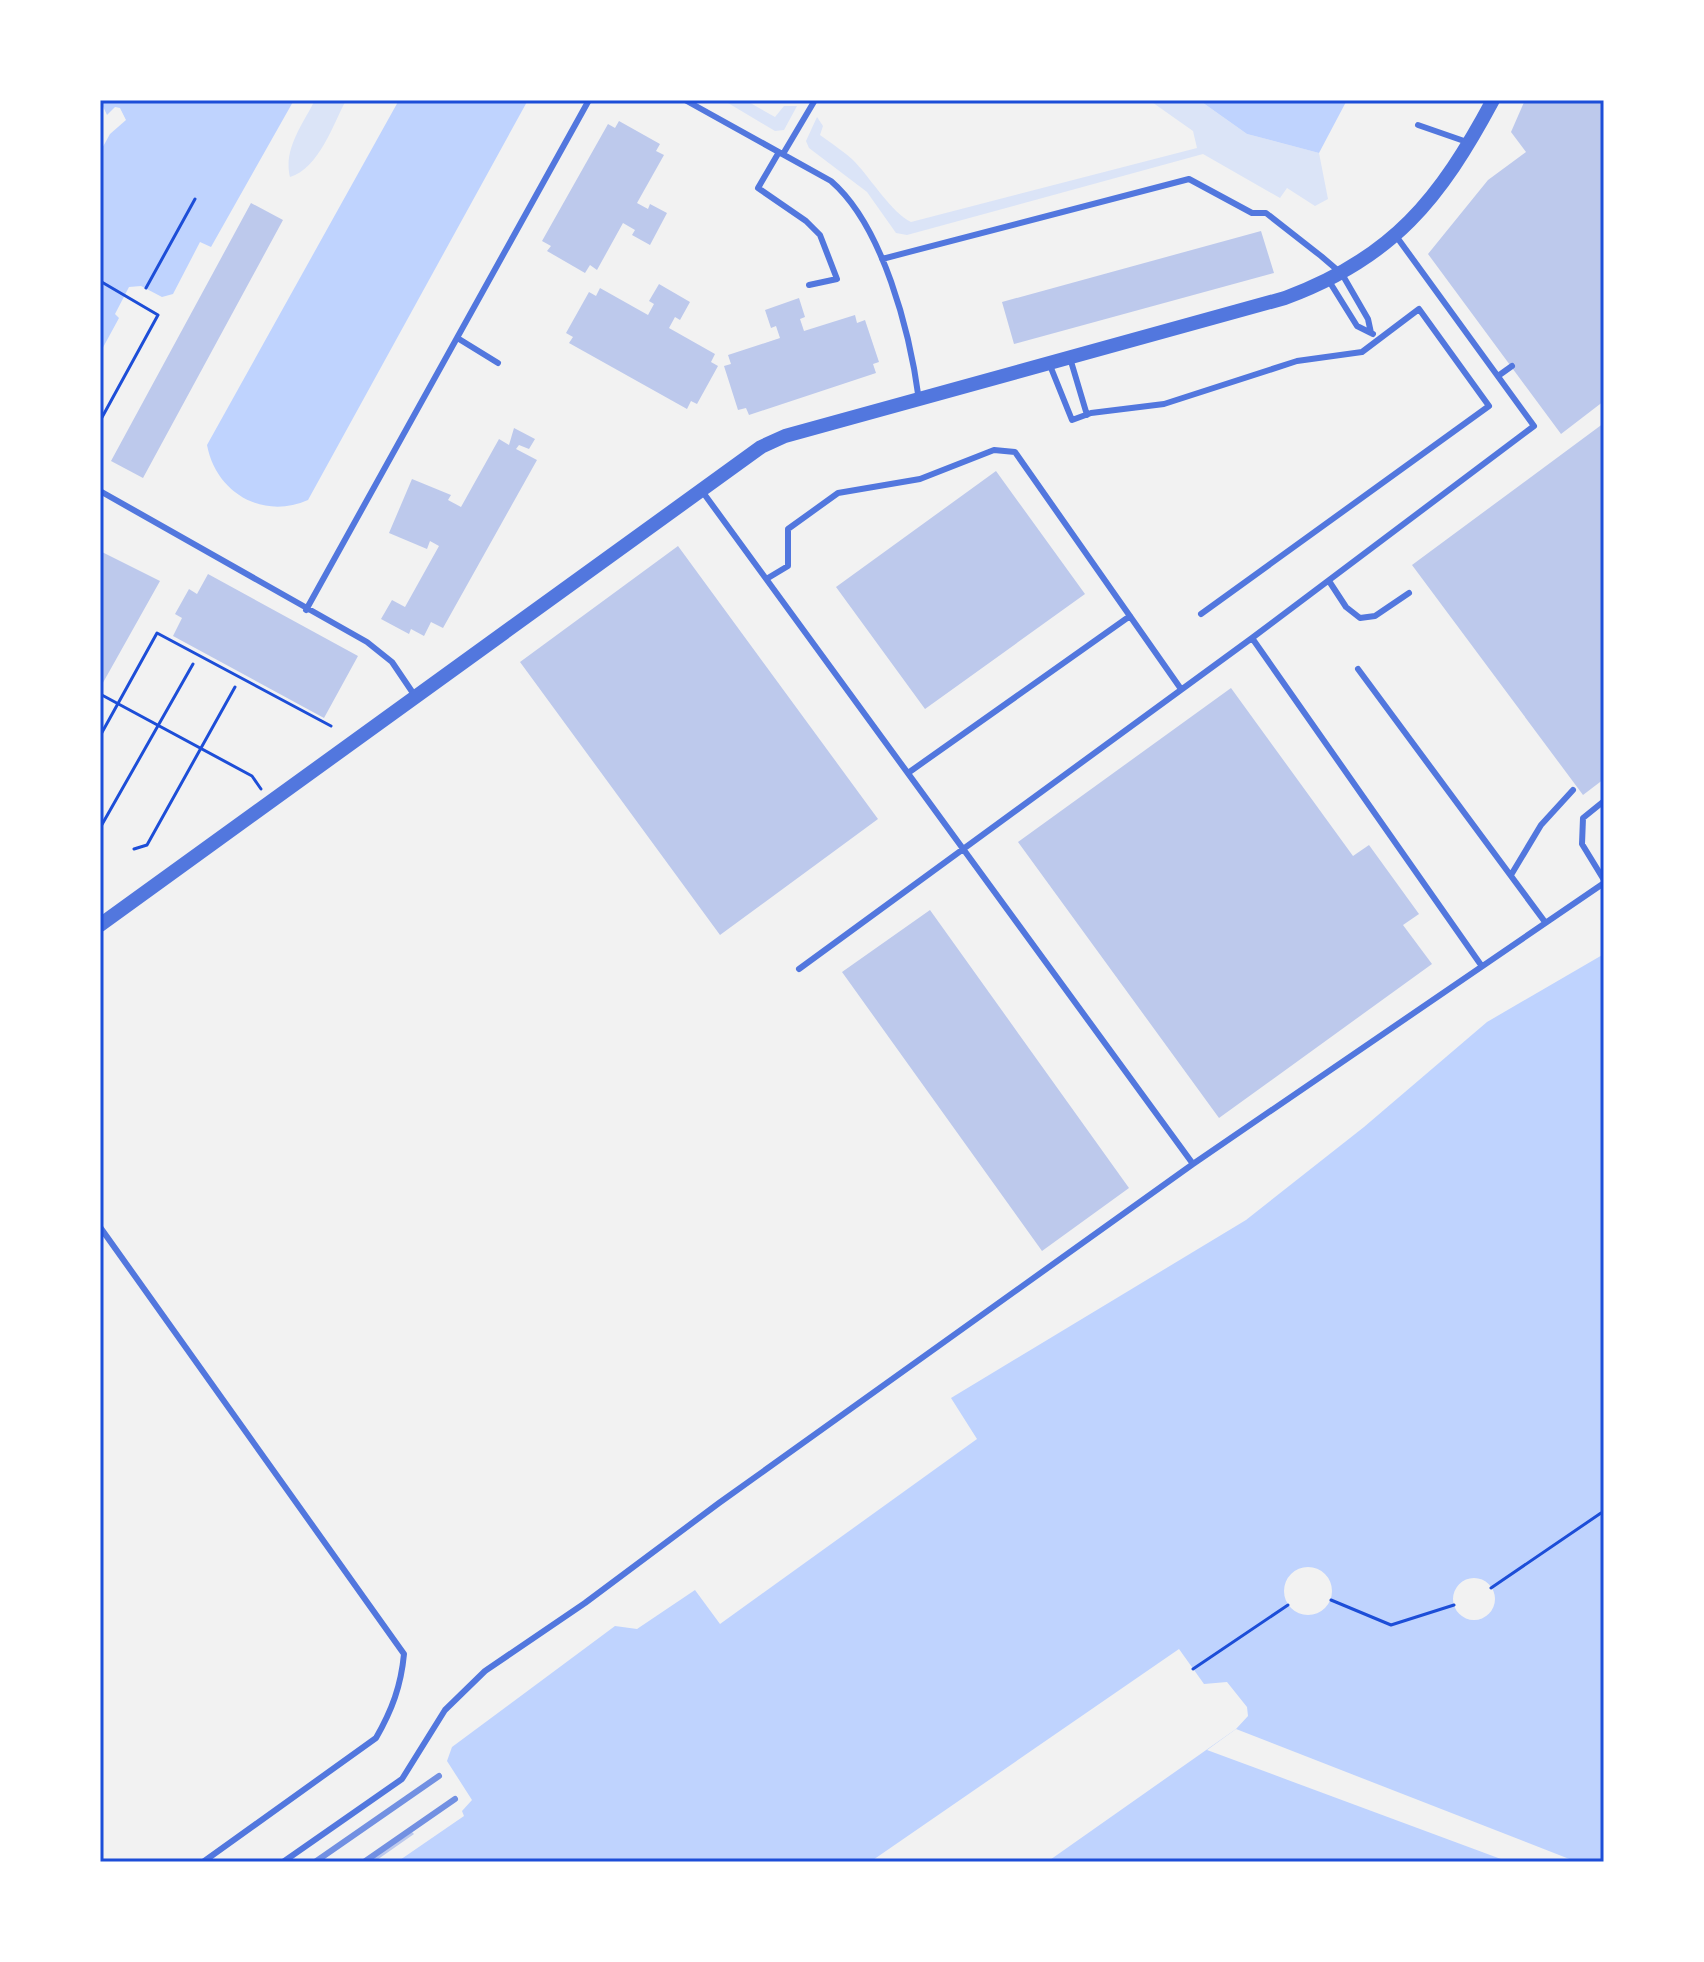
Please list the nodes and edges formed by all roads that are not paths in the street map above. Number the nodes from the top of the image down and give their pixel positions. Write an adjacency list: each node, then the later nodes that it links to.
1 (589, 100): 13 (lane)
2 (685, 100): 7 (lane)
3 (815, 100): 7 (lane)
4 (1493, 100): 6 (street)
5 (1418, 125): 6 (lane)
6 (1470, 143): 8 (street)
7 (781, 153): 9 (lane); 11 (lane)
8 (1396, 236): 10 (street); 19 (lane)
9 (882, 259): 10 (lane); 20 (lane)
10 (1336, 278): 12 (lane); 12 (lane); 15 (street)
11 (809, 285)
12 (1371, 333): 14 (lane)
13 (459, 339): 16 (lane); 27 (lane)
14 (1379, 339): 21 (lane); 28 (lane)
15 (1070, 358): 17 (street); 21 (lane)
16 (498, 363)
17 (1049, 363): 20 (street); 21 (lane)
18 (1512, 366): 19 (lane)
19 (1498, 376): 25 (lane)
20 (919, 400): 23 (street)
21 (1087, 415)
22 (100, 491): 27 (lane)
23 (702, 491): 24 (lane); 33 (street)
24 (768, 578): 29 (lane); 34 (lane)
25 (1329, 581): 26 (lane); 30 (lane)
26 (1409, 593)
27 (306, 610): 33 (lane)
28 (1201, 614)
29 (1130, 616): 32 (lane); 34 (lane)
30 (1252, 638): 32 (lane); 42 (lane)
31 (1358, 669): 38 (lane)
32 (1181, 689): 37 (lane)
33 (416, 696): 41 (street)
34 (908, 773): 37 (lane)
35 (1573, 790): 38 (lane)
36 (1604, 801): 39 (lane)
37 (963, 850): 43 (lane); 44 (lane)
38 (1511, 875): 40 (lane)
39 (1604, 881): 40 (lane)
40 (1545, 922): 42 (lane)
41 (100, 925)
42 (1481, 965): 44 (lane)
43 (799, 969)
44 (1193, 1164): 47 (lane)
45 (100, 1227): 46 (lane)
46 (203, 1862)
47 (283, 1862)

